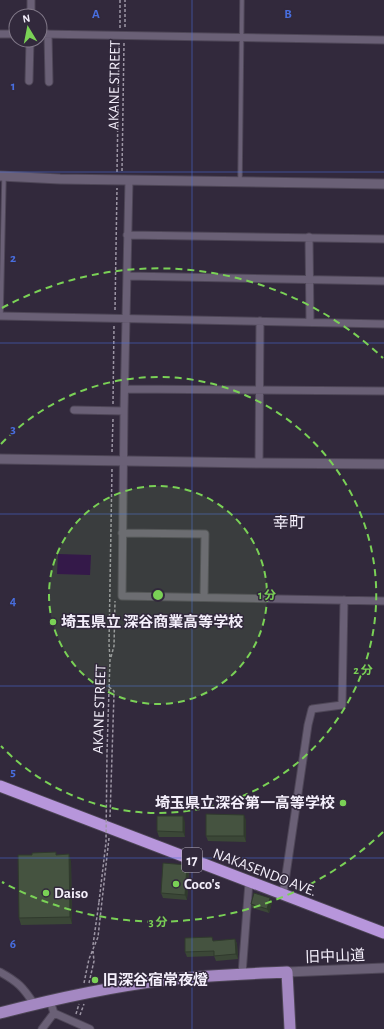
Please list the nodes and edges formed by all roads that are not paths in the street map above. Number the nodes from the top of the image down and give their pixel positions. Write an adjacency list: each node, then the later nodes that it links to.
1 (242, 0): 3 (lane)
2 (48, 34): 3 (street)
3 (242, 38): 4 (street); 11 (lane)
4 (384, 40)
5 (30, 48): 7 (street)
6 (45, 48): 8 (street)
7 (29, 81)
8 (49, 82)
9 (2, 176): 10 (street); 13 (lane)
10 (129, 180): 11 (street); 14 (street)
11 (240, 182): 12 (street)
12 (384, 184)
13 (1, 220): 20 (lane)
14 (127, 235): 15 (street); 17 (street)
15 (309, 237): 16 (street); 18 (street)
16 (384, 239)
17 (127, 276): 18 (street); 21 (street)
18 (309, 280): 19 (street); 23 (street)
19 (384, 281)
20 (0, 316): 21 (street)
21 (126, 318): 22 (street); 25 (street)
22 (260, 321): 23 (street); 26 (street)
23 (310, 322): 24 (street)
24 (384, 324)
25 (125, 390): 26 (street); 29 (street)
26 (260, 390): 27 (street); 32 (street)
27 (384, 391)
28 (74, 410): 29 (street)
29 (124, 411): 31 (street)
30 (0, 459): 31 (street)
31 (123, 461): 32 (street); 34 (street)
32 (259, 463): 33 (street)
33 (384, 464)
34 (122, 533): 35 (street); 35 (street)
35 (204, 597): 36 (street)
36 (344, 600): 37 (street); 40 (street)
37 (384, 601)
38 (0, 786): 39 (highway, NAKASENDO AVE. / 17)
39 (249, 882): 40 (highway, NAKASENDO AVE. / 17); 45 (street)
40 (283, 894): 41 (highway, NAKASENDO AVE. / 17)
41 (384, 933)
42 (384, 968): 44 (street, 旧中山道)
43 (0, 972): 47 (street)
44 (287, 972): 45 (main road); 52 (main road)
45 (242, 974): 46 (main road)
46 (50, 1001): 47 (main road); 48 (street)
47 (34, 1004): 49 (main road)
48 (54, 1012): 50 (street); 51 (street)
49 (0, 1013)
50 (42, 1029)
51 (90, 1029)
52 (290, 1029)

